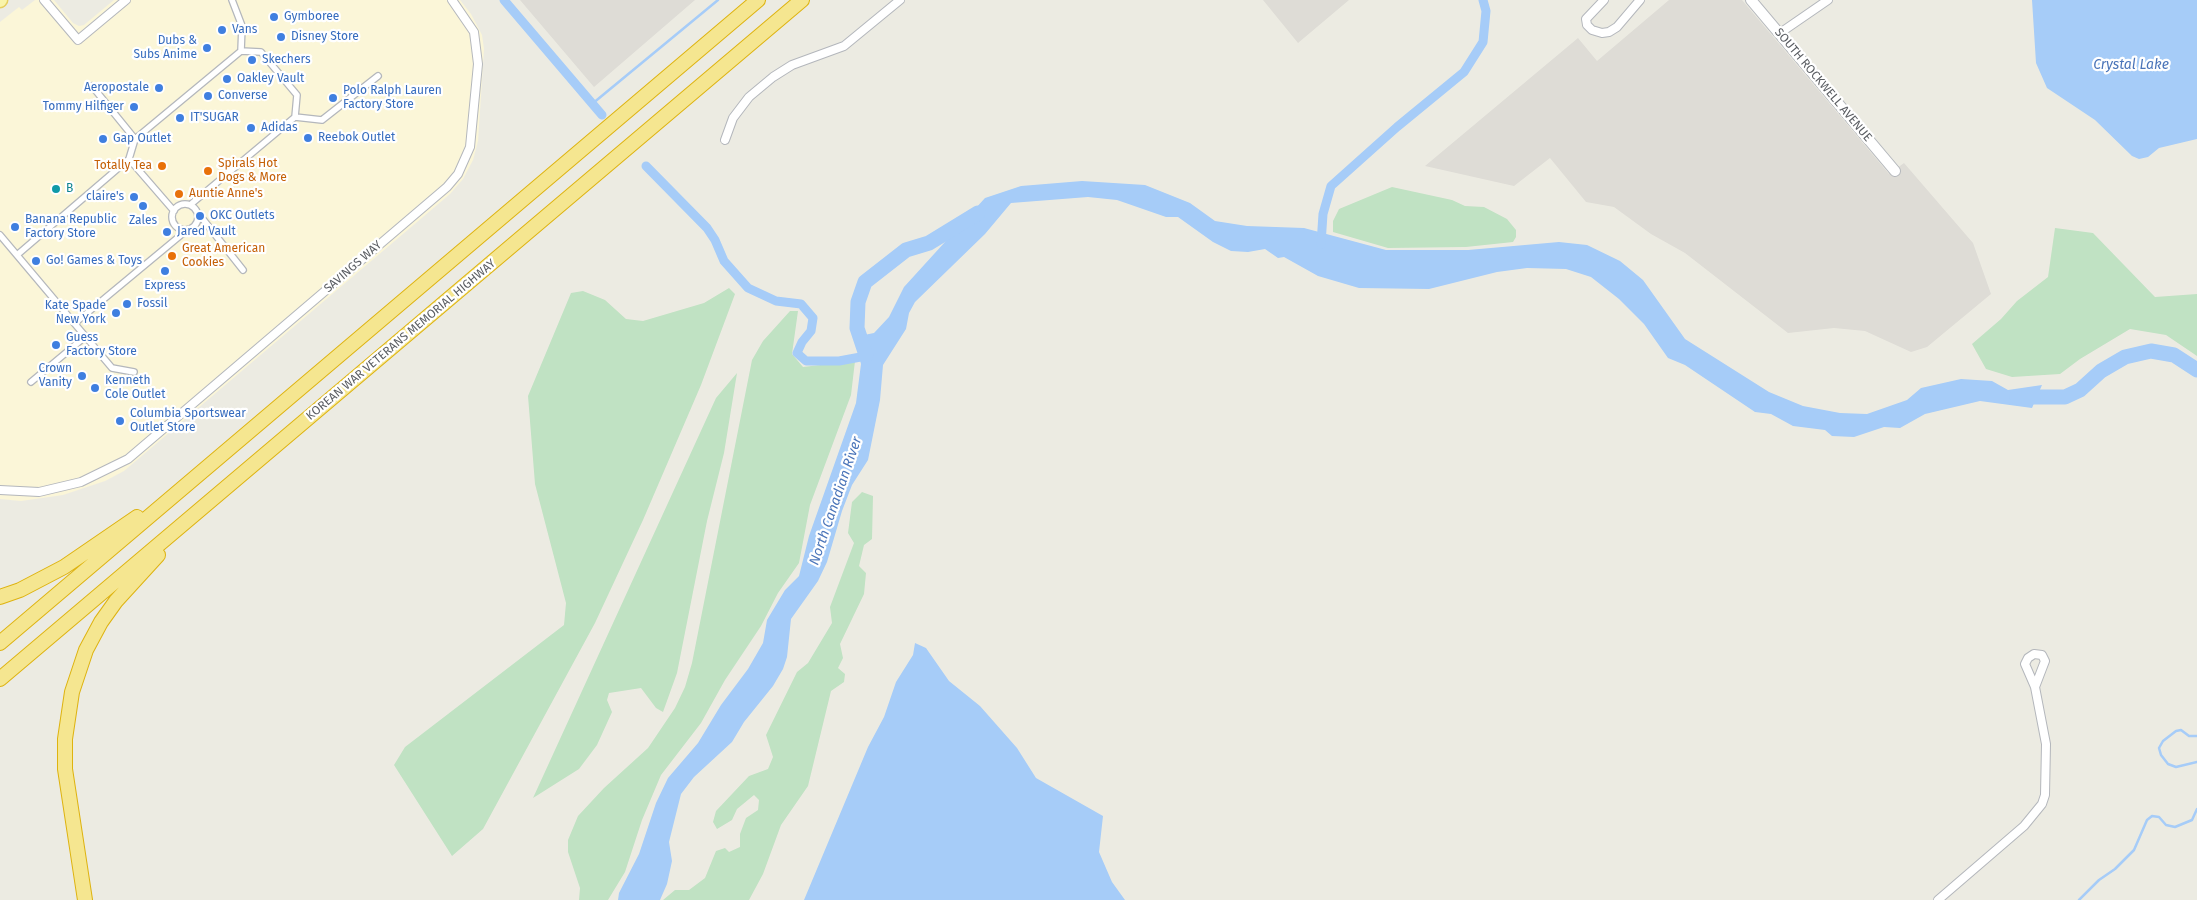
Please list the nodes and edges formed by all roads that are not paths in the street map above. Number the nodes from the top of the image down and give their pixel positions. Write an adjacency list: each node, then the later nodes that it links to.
1 (44, 0): 2 (street)
2 (126, 0)
3 (232, 0): 13 (street)
4 (452, 0): 33 (street, SAVINGS WAY)
5 (758, 0): 32 (highway)
6 (802, 0): 34 (highway, KOREAN WAR VETERANS MEMORIAL HIGHWAY)
7 (900, 0): 18 (street)
8 (1604, 0): 9 (street)
9 (1640, 0)
10 (1751, 0): 12 (street, SOUTH ROCKWELL AVENUE)
11 (1828, 0): 12 (street)
12 (1780, 33): 20 (street, SOUTH ROCKWELL AVENUE)
13 (241, 51): 16 (street); 17 (street)
14 (378, 76): 16 (street)
15 (92, 86): 17 (street)
16 (295, 117): 21 (street)
17 (135, 139): 19 (street)
18 (725, 140)
19 (129, 159): 22 (street); 26 (street)
20 (1895, 171)
21 (190, 205): 22 (street); 23 (street)
22 (174, 211): 24 (street)
23 (198, 213): 24 (street); 27 (street)
24 (187, 230): 28 (street)
25 (0, 235): 26 (street)
26 (17, 255): 28 (street)
27 (243, 270)
28 (74, 323): 29 (street)
29 (86, 336): 30 (street); 31 (street)
30 (134, 372)
31 (31, 382)
32 (188, 484): 35 (highway); 36 (highway)
33 (0, 490)
34 (199, 510): 37 (highway, KOREAN WAR VETERANS MEMORIAL HIGHWAY); 39 (highway)
35 (0, 597)
36 (0, 643)
37 (0, 680)
38 (2035, 687): 40 (street)
39 (85, 900)
40 (1938, 900)

